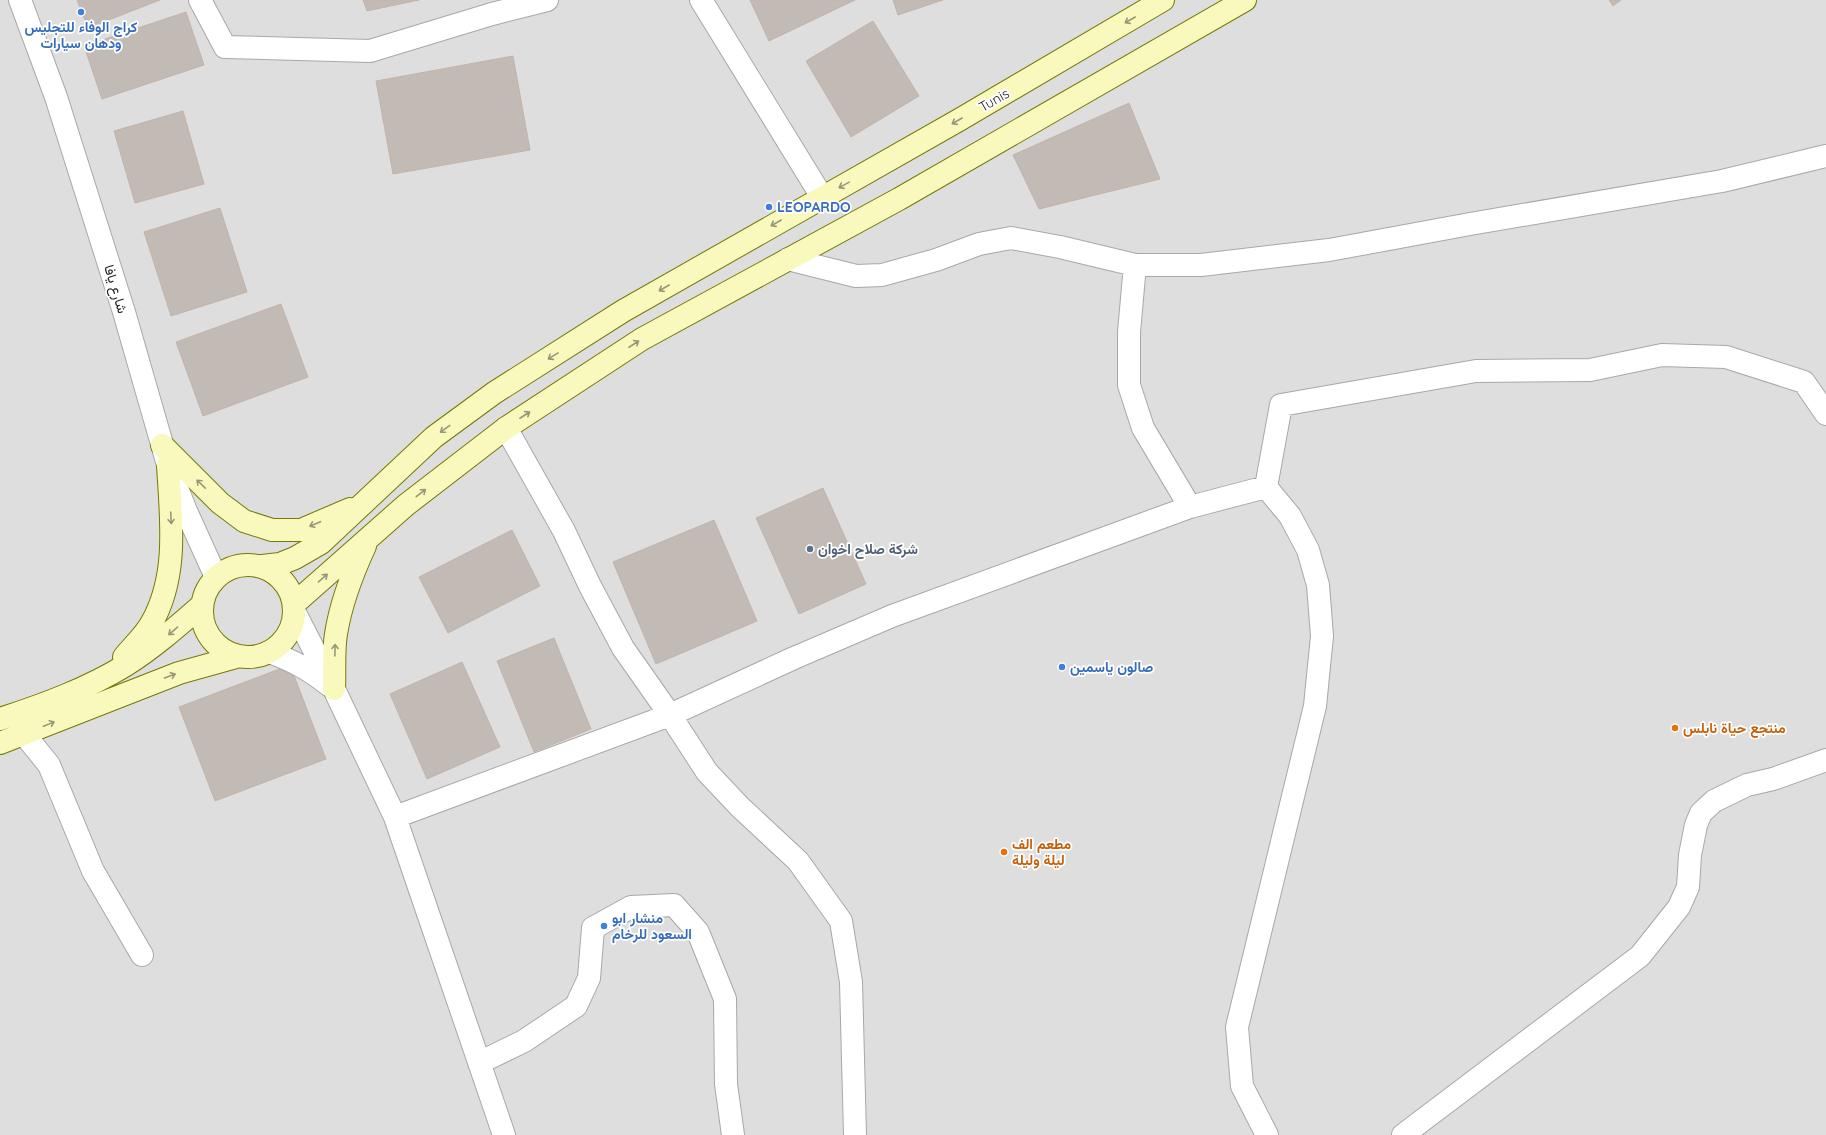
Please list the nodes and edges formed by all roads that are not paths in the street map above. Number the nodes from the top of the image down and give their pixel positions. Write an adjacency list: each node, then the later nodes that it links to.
1 (20, 0): 13 (street, شارع يافا)
2 (200, 0): 3 (street)
3 (547, 0)
4 (701, 0): 8 (street)
5 (1163, 0): 8 (main road, Tunis, one-way to 8)
6 (1245, 0): 9 (main road)
7 (1826, 156): 10 (street)
8 (822, 197): 16 (main road, Tunis, one-way to 16)
9 (788, 259): 10 (street); 12 (main road, one-way to 9)
10 (1135, 265): 17 (street)
11 (1826, 414): 15 (street)
12 (506, 428): 18 (main road, one-way to 12); 27 (street)
13 (162, 445): 14 (street, شارع يافا); 16 (main road, one-way to 13)
14 (168, 465): 20 (street, شارع يافا); 25 (main road, one-way to 25)
15 (1266, 487): 17 (street); 38 (street)
16 (364, 503): 19 (main road, Tunis)
17 (1190, 507): 27 (street)
18 (368, 539): 22 (main road, one-way to 18); 26 (main road, one-way to 18)
19 (262, 566): 20 (main road); 22 (main road)
20 (216, 577): 21 (main road)
21 (202, 605): 24 (main road); 25 (main road, one-way to 25)
22 (294, 609): 23 (main road); 26 (street)
23 (269, 652): 24 (main road); 26 (street)
24 (240, 656): 29 (main road, one-way to 24)
25 (107, 676): 28 (main road)
26 (334, 689): 32 (street)
27 (670, 715): 32 (street); 37 (street)
28 (0, 718)
29 (24, 734): 30 (main road); 33 (street)
30 (0, 743)
31 (1826, 760): 39 (street)
32 (395, 817): 34 (street)
33 (142, 956)
34 (479, 1063): 35 (street); 36 (street)
35 (504, 1135)
36 (733, 1135)
37 (855, 1135)
38 (1267, 1135)
39 (1403, 1135)

